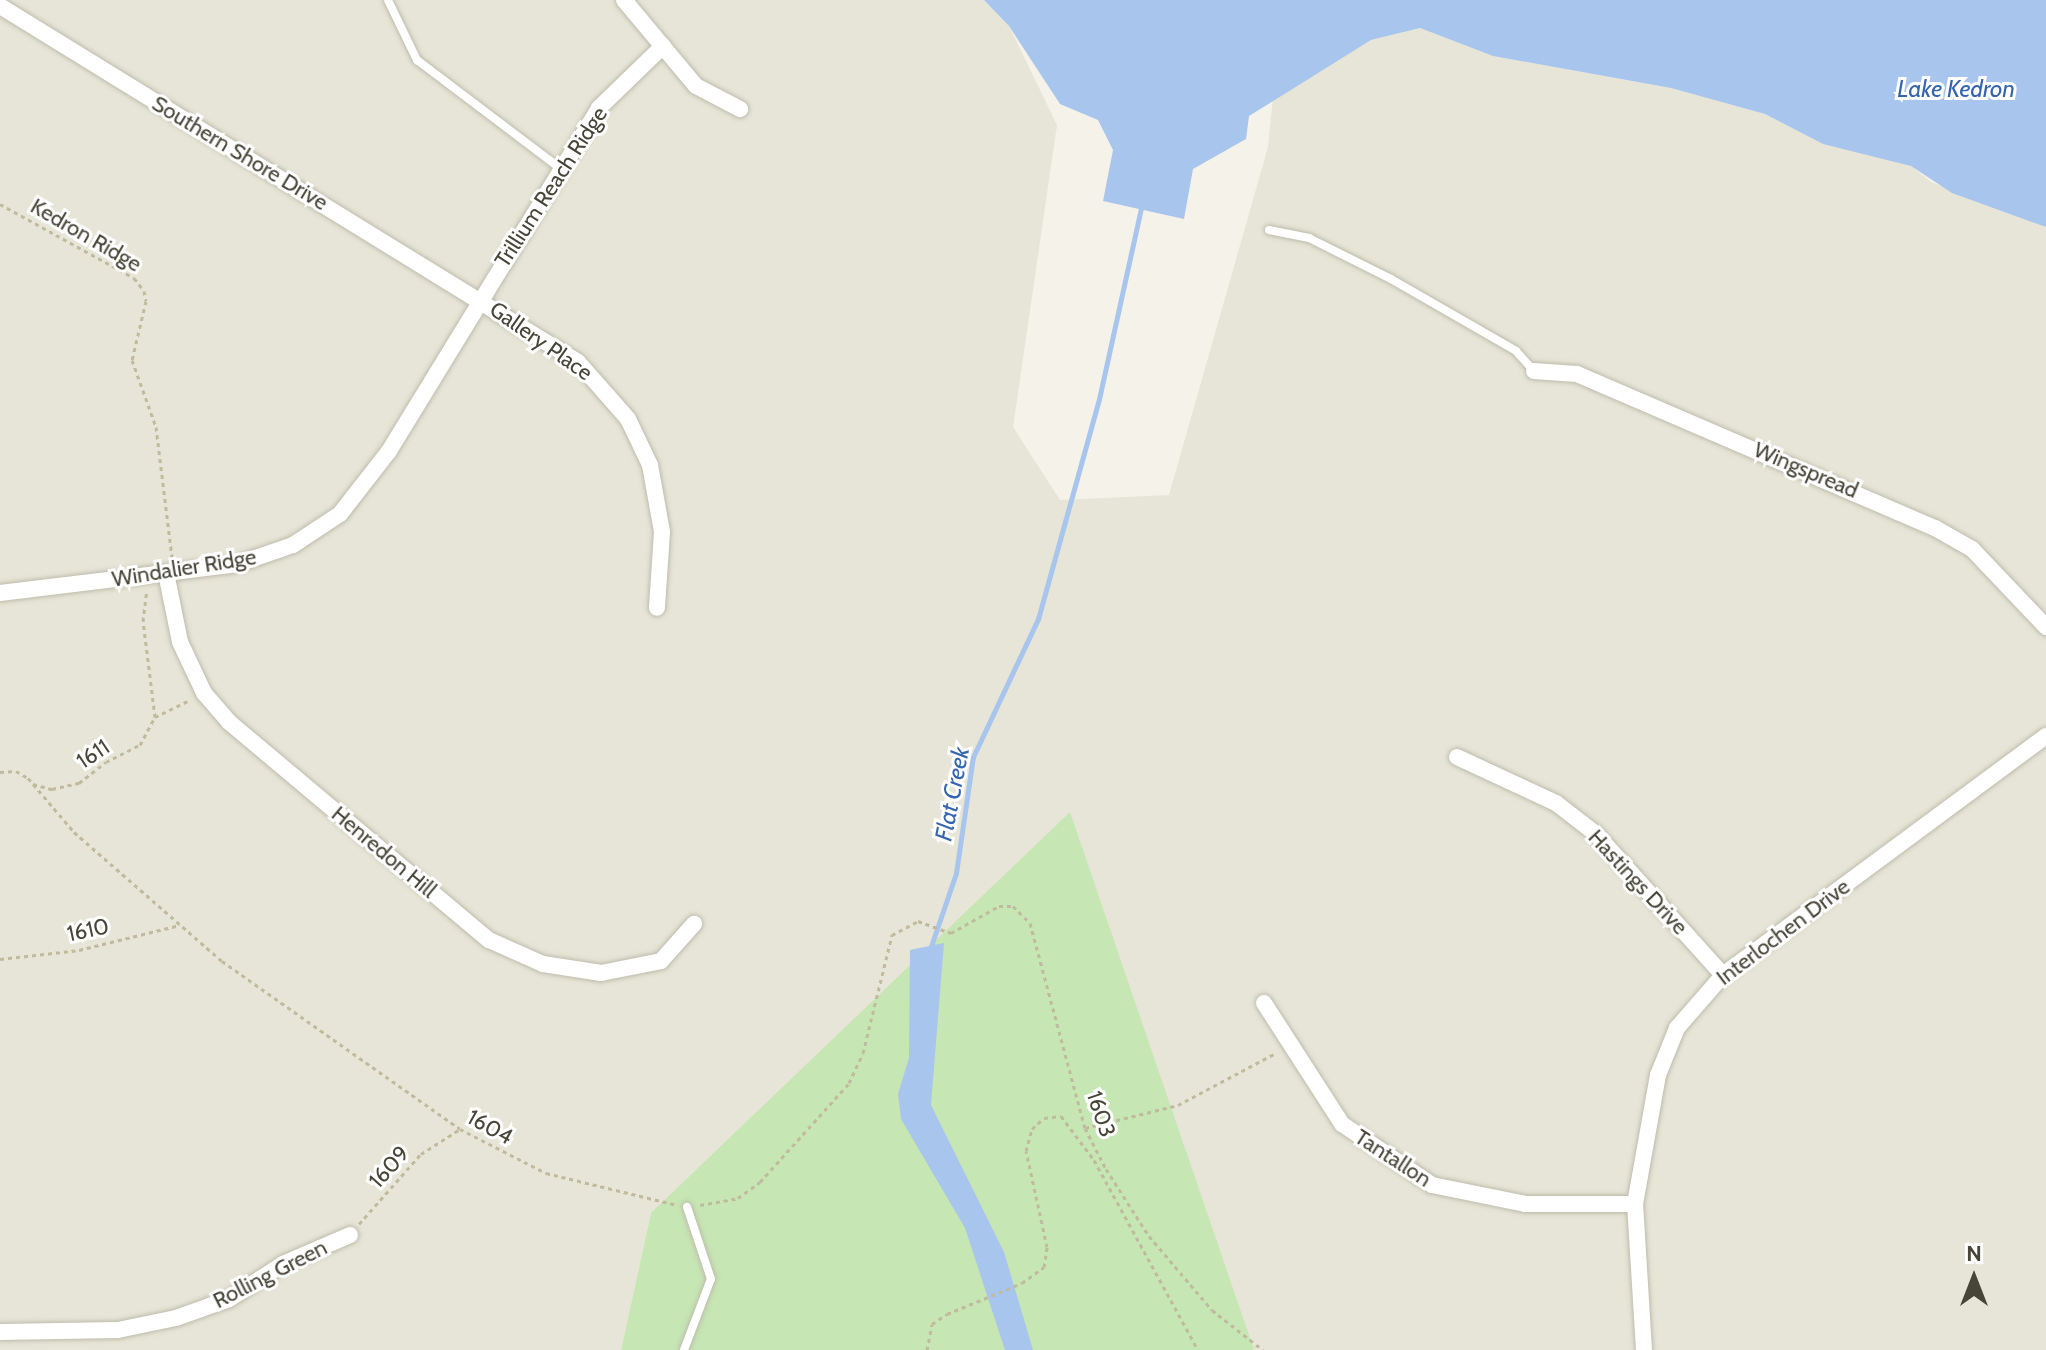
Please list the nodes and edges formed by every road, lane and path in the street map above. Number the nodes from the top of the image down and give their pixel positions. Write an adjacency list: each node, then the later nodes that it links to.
1 (388, 0): 6 (lane)
2 (624, 0): 4 (street)
3 (0, 6): 9 (street, Southern Shore Drive)
4 (663, 46): 5 (street); 6 (street, Trillium Reach Ridge)
5 (740, 109)
6 (560, 168): 9 (street, Trillium Reach Ridge)
7 (0, 204): 11 (path, Kedron Ridge)
8 (1269, 230): 10 (lane)
9 (480, 299): 11 (street, Windalier Ridge); 14 (street, Gallery Place)
10 (1534, 371): 15 (street, Wingspread)
11 (170, 573): 12 (street, Windalier Ridge); 16 (street, Henredon Hill)
12 (144, 576): 13 (street, Windalier Ridge); 17 (path)
13 (0, 593)
14 (657, 608)
15 (2046, 627)
16 (204, 693): 17 (path, 1611); 22 (street, Henredon Hill)
17 (155, 717): 21 (path, 1611)
18 (2046, 736): 26 (street, Interlochen Drive)
19 (1457, 757): 26 (street, Hastings Drive)
20 (0, 772): 21 (path, 1604)
21 (33, 784): 23 (path, 1604)
22 (694, 924)
23 (180, 925): 25 (path, 1610); 30 (path, 1604)
24 (951, 933): 29 (path, 1603); 32 (path, 1604)
25 (0, 959)
26 (1723, 975): 31 (street, Interlochen Drive)
27 (1264, 1003): 28 (street, Tantallon)
28 (1290, 1045): 29 (path); 31 (street, Tantallon)
29 (1085, 1128): 38 (path, 1603)
30 (460, 1129): 32 (path, 1604); 33 (path, 1609)
31 (1635, 1204): 39 (street, Interlochen Drive)
32 (687, 1207): 35 (lane)
33 (350, 1235): 34 (street, Rolling Green)
34 (0, 1332)
35 (684, 1350)
36 (927, 1350): 37 (path)
37 (1198, 1350)
38 (1263, 1350)
39 (1644, 1350)

